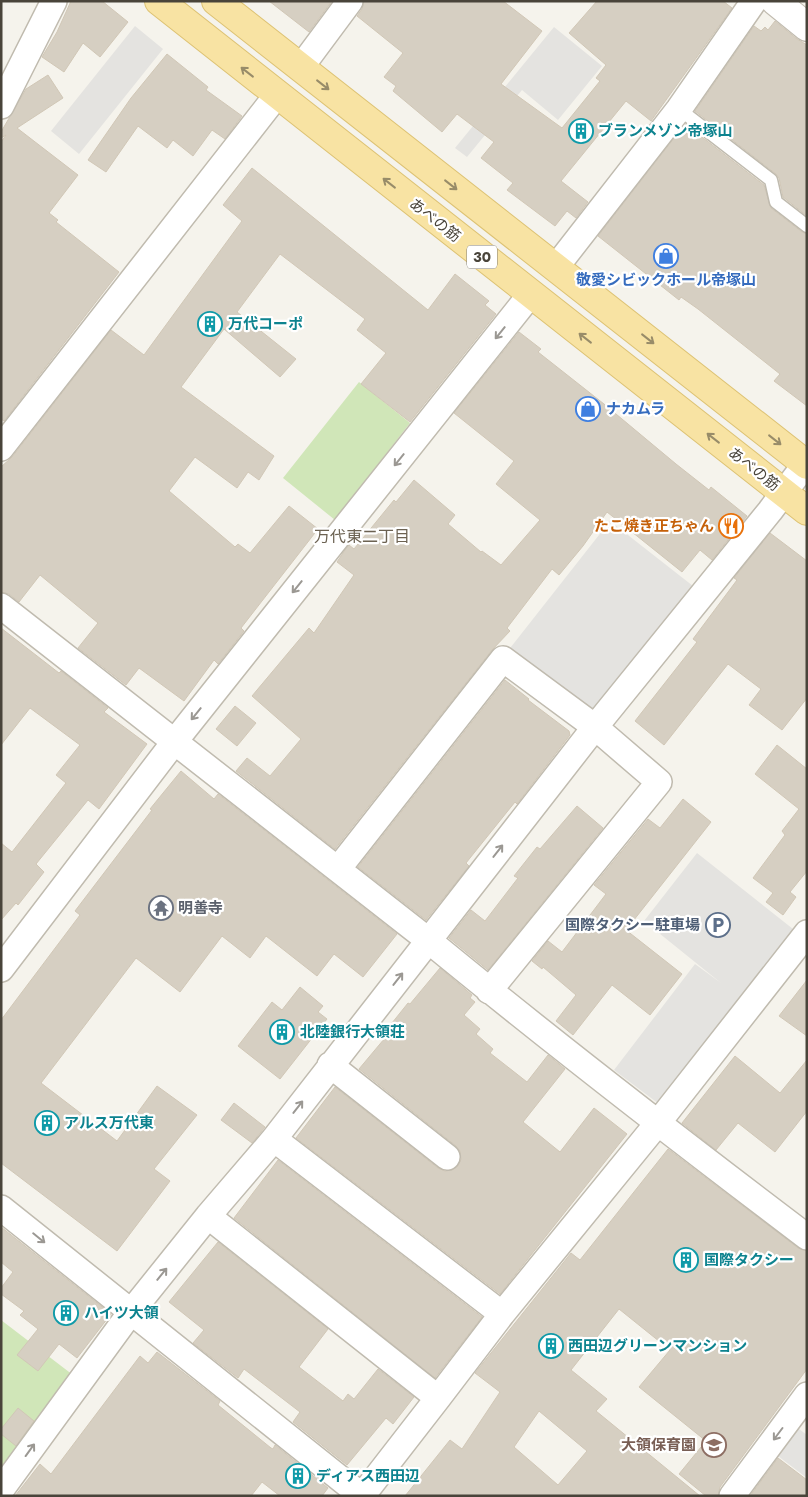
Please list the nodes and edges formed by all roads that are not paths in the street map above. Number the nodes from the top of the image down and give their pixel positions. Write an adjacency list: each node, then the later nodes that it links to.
1 (54, 1): 8 (street)
2 (159, 1): 7 (main road, あべの筋 / 30, one-way to 2)
3 (216, 1): 6 (main road, 30)
4 (350, 1): 6 (street)
5 (754, 1): 9 (street)
6 (301, 67): 11 (main road, 30, one-way to 11)
7 (277, 95): 12 (main road, あべの筋 / 30, one-way to 7); 13 (street)
8 (1, 106)
9 (679, 109): 10 (lane); 11 (street)
10 (807, 226)
11 (556, 267): 14 (main road, 30, one-way to 14)
12 (530, 295): 15 (main road, あべの筋 / 30, one-way to 12); 19 (street, one-way to 19)
13 (1, 448)
14 (806, 464): 15 (street)
15 (784, 493): 16 (main road, あべの筋 / 30); 18 (street)
16 (807, 511)
17 (1, 606): 19 (street)
18 (595, 727): 20 (street); 22 (street, one-way to 18); 24 (street)
19 (175, 741): 20 (street); 23 (street)
20 (338, 869): 22 (street)
21 (807, 933): 26 (street)
22 (428, 940): 24 (street); 25 (street, one-way to 22)
23 (1, 969)
24 (489, 991): 26 (street)
25 (330, 1065): 27 (street, one-way to 25); 28 (street)
26 (657, 1124): 31 (street); 33 (street)
27 (274, 1139): 30 (street); 33 (street)
28 (446, 1157)
29 (1, 1208): 32 (street, one-way to 32)
30 (208, 1216): 32 (street, one-way to 30); 35 (street)
31 (807, 1237)
32 (131, 1312): 36 (street, one-way to 32); 37 (street)
33 (502, 1314): 35 (street)
34 (807, 1395): 38 (street, one-way to 38)
35 (438, 1398): 37 (street)
36 (1, 1490)
37 (362, 1496)
38 (732, 1496)

